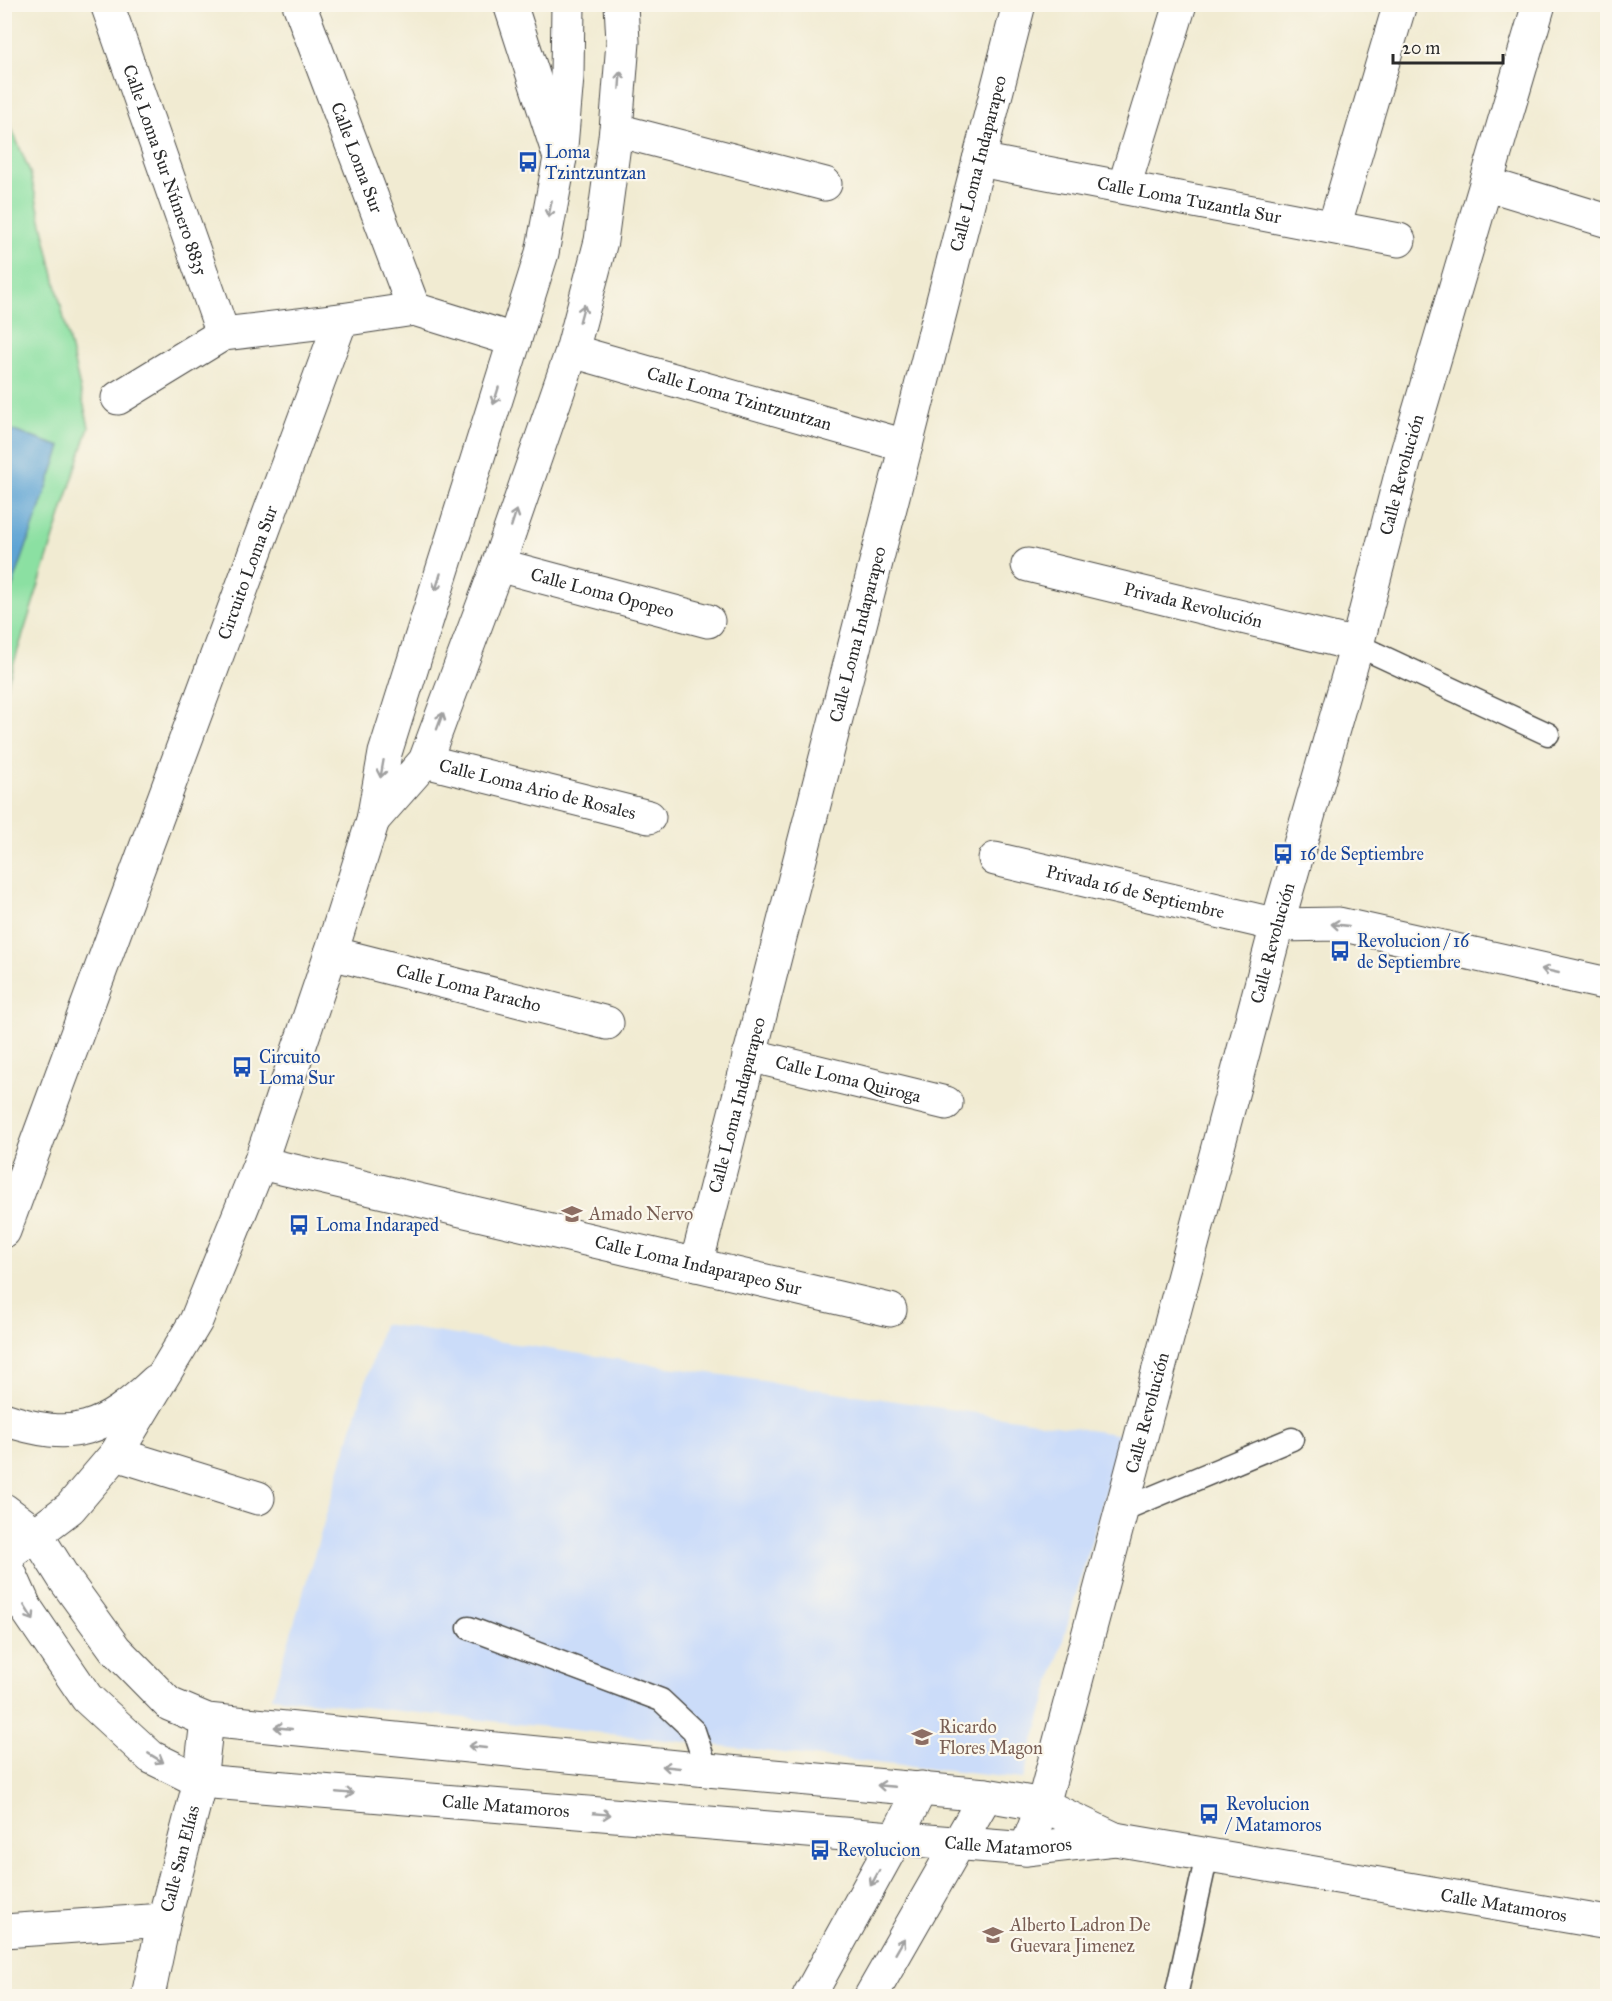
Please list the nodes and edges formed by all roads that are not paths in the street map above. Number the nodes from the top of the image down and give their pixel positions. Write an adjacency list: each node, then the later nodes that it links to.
1 (107, 4): 21 (street, Calle Loma Sur Número 8835)
2 (299, 4): 19 (street, Calle Loma Sur)
3 (510, 4): 11 (street)
4 (568, 4): 11 (street)
5 (621, 4): 10 (street, one-way to 5)
6 (1019, 4): 12 (street, Calle Loma Indaparapeo)
7 (1180, 4): 15 (street)
8 (1400, 4): 17 (street)
9 (1539, 4): 14 (street, Calle Revolución)
10 (616, 130): 13 (street); 23 (street, one-way to 10)
11 (560, 158): 22 (street, one-way to 22)
12 (979, 160): 15 (street, Calle Loma Tuzantla Sur); 25 (street, Calle Loma Indaparapeo)
13 (825, 184)
14 (1486, 184): 16 (street); 29 (street, Calle Revolución)
15 (1124, 187): 17 (street, Calle Loma Tuzantla Sur)
16 (1608, 221)
17 (1334, 227): 18 (street, Calle Loma Tuzantla Sur)
18 (1399, 240)
19 (414, 309): 20 (street); 22 (street)
20 (341, 320): 21 (street); 42 (street, Circuito Loma Sur)
21 (223, 334): 24 (street)
22 (514, 340): 33 (street, one-way to 33)
23 (572, 351): 25 (street, Calle Loma Tzintzuntzan); 26 (street, one-way to 23)
24 (118, 398)
25 (906, 446): 39 (street, Calle Loma Indaparapeo)
26 (498, 565): 28 (street, Calle Loma Opopeo); 31 (street, one-way to 26)
27 (1028, 565): 29 (street, Privada Revolución)
28 (708, 621)
29 (1357, 645): 30 (lane); 35 (street, Calle Revolución)
30 (1548, 734)
31 (425, 761): 32 (street, Calle Loma Ario de Rosales); 33 (street)
32 (649, 817)
33 (373, 820): 36 (street)
34 (995, 859): 35 (street, Privada 16 de Septiembre)
35 (1277, 925): 37 (street, Privada 16 de Septiembre, one-way to 35); 51 (street, Calle Revolución)
36 (332, 953): 38 (street, Calle Loma Paracho); 41 (street)
37 (1608, 984)
38 (607, 1023)
39 (749, 1055): 40 (street, Calle Loma Quiroga); 43 (street, Calle Loma Indaparapeo)
40 (946, 1103)
41 (260, 1163): 43 (street, Calle Loma Indaparapeo Sur); 45 (street)
42 (4, 1231)
43 (696, 1265): 44 (street, Calle Loma Indaparapeo Sur)
44 (890, 1310)
45 (196, 1321): 46 (street); 48 (street)
46 (4, 1419)
47 (1292, 1439): 51 (lane)
48 (116, 1454): 49 (street); 52 (street)
49 (258, 1498)
50 (4, 1510): 52 (street)
51 (1122, 1510): 60 (street, Calle Revolución)
52 (36, 1534): 53 (street); 55 (street, Calle Matamoros)
53 (4, 1559): 57 (street, Calle Matamoros, one-way to 57)
54 (469, 1628): 56 (lane)
55 (207, 1720): 56 (street, Calle Matamoros, one-way to 55); 57 (street, Calle San Elías)
56 (707, 1770): 58 (street, Calle Matamoros, one-way to 56)
57 (200, 1781): 61 (street, Calle Matamoros, one-way to 61); 66 (street, Calle San Elías)
58 (921, 1788): 59 (street, Calle Matamoros); 61 (street)
59 (986, 1795): 60 (street, Calle Matamoros); 63 (street)
60 (1043, 1805): 62 (street, Calle Matamoros); 64 (street, Calle Revolución)
61 (896, 1838): 63 (street, Calle Matamoros); 70 (street, one-way to 70)
62 (1115, 1839): 64 (street, Calle Matamoros); 65 (street, Calle Matamoros)
63 (959, 1844): 64 (street, Calle Matamoros); 71 (street, one-way to 63)
64 (1026, 1849)
65 (1207, 1855): 67 (street, Calle Matamoros); 72 (lane)
66 (164, 1920): 68 (street); 69 (street, Calle San Elías)
67 (1608, 1923)
68 (4, 1931)
69 (148, 1996)
70 (809, 1996)
71 (871, 1996)
72 (1176, 1996)

